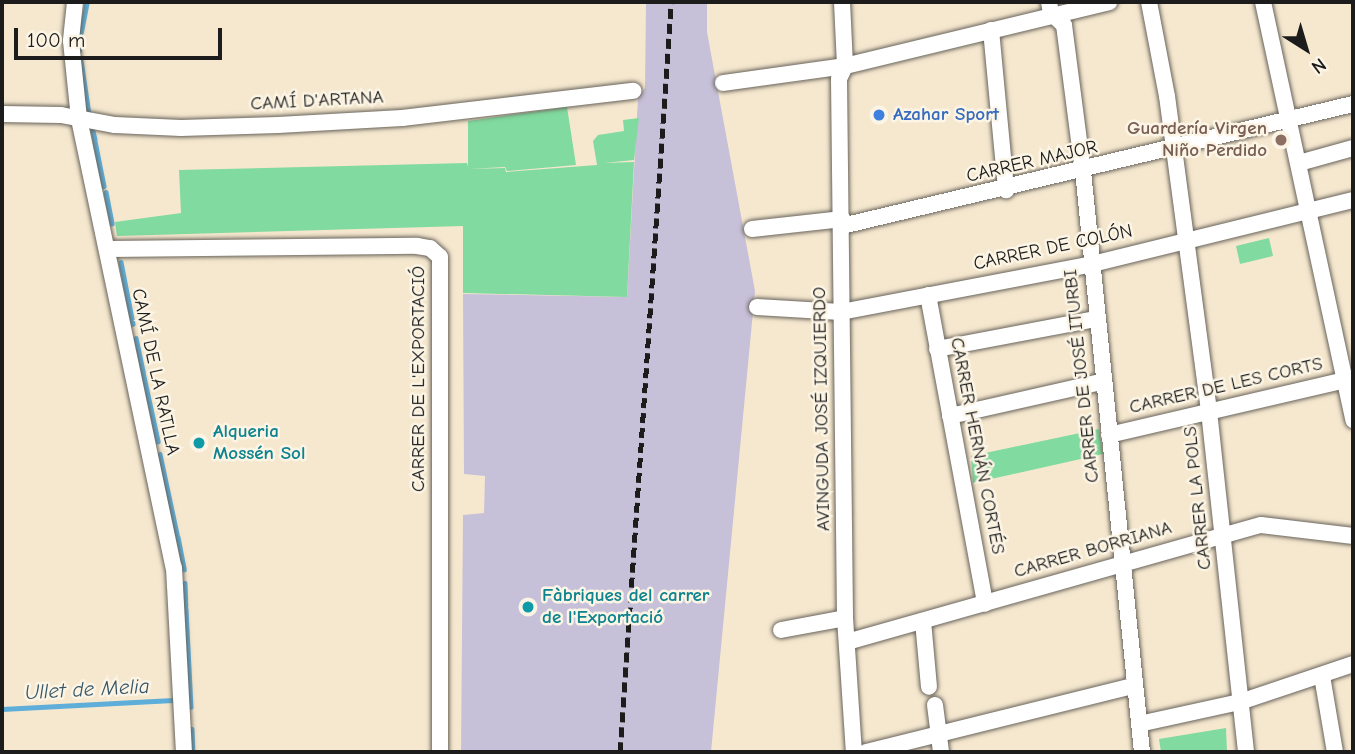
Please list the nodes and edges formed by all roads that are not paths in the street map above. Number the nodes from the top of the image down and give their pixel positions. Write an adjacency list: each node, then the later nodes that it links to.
1 (75, 2): 13 (street, CAMÍ DE LA RATLLA)
2 (842, 2): 8 (street, AVINGUDA JOSÉ IZQUIERDO)
3 (1109, 2): 6 (street)
4 (1149, 2): 16 (street, CARRER LA POLS)
5 (1263, 2): 14 (street)
6 (1050, 7): 7 (street); 18 (street, CARRER DE JOSÉ ITURBI)
7 (992, 30): 8 (street); 19 (street)
8 (845, 66): 9 (street); 22 (street, AVINGUDA JOSÉ IZQUIERDO)
9 (723, 83)
10 (633, 91): 13 (street, CAMÍ D'ARTANA)
11 (1353, 104): 14 (street, CARRER MAJOR)
12 (2, 114): 13 (street, CAMÍ D'ARTANA)
13 (79, 119): 25 (street, CAMÍ DE LA RATLLA)
14 (1289, 120): 16 (street, CARRER MAJOR); 17 (street)
15 (1353, 148): 17 (street)
16 (1174, 150): 18 (street, CARRER MAJOR); 24 (street, CARRER LA POLS)
17 (1299, 163): 21 (street)
18 (1083, 172): 19 (street, CARRER MAJOR); 26 (street, CARRER DE JOSÉ ITURBI)
19 (1006, 190): 22 (street, CARRER MAJOR)
20 (1353, 200): 21 (street, CARRER DE COLÓN)
21 (1310, 211): 24 (street, CARRER DE COLÓN); 32 (street)
22 (842, 223): 23 (street, CARRER MAJOR); 29 (street, AVINGUDA JOSÉ IZQUIERDO)
23 (752, 229)
24 (1186, 240): 26 (street, CARRER DE COLÓN); 34 (street, CARRER LA POLS)
25 (109, 249): 54 (street, CAMÍ DE LA RATLLA); 55 (street, CARRER DE L'EXPORTACIÓ)
26 (1092, 264): 27 (street, CARRER DE COLÓN); 30 (street, CARRER DE JOSÉ ITURBI)
27 (928, 295): 29 (street, CARRER DE COLÓN); 31 (street, CARRER HERNÁN CORTÉS)
28 (757, 307): 29 (street, CARRER DE COLÓN)
29 (841, 312): 42 (street, AVINGUDA JOSÉ IZQUIERDO)
30 (1096, 319): 31 (street); 33 (street, CARRER DE JOSÉ ITURBI)
31 (937, 349): 35 (street, CARRER HERNÁN CORTÉS)
32 (1349, 379): 34 (street, CARRER DE LES CORTS); 36 (street)
33 (1101, 382): 35 (street); 37 (street, CARRER DE JOSÉ ITURBI)
34 (1209, 411): 37 (street, CARRER DE LES CORTS); 38 (street, CARRER LA POLS)
35 (950, 416): 41 (street, CARRER HERNÁN CORTÉS)
36 (1353, 420)
37 (1109, 435): 40 (street, CARRER DE JOSÉ ITURBI)
38 (1224, 534): 39 (street, CARRER BORRIANA); 40 (street, CARRER BORRIANA); 50 (street, CARRER LA POLS)
39 (1353, 536)
40 (1122, 563): 41 (street, CARRER BORRIANA); 48 (street, CARRER DE JOSÉ ITURBI)
41 (985, 604): 43 (street, CARRER BORRIANA)
42 (845, 618): 44 (street); 45 (street, AVINGUDA JOSÉ IZQUIERDO)
43 (923, 621): 45 (street, CARRER BORRIANA); 49 (street)
44 (781, 630)
45 (847, 642): 56 (street, AVINGUDA JOSÉ IZQUIERDO)
46 (1353, 664): 47 (street)
47 (1322, 676): 50 (street); 61 (street)
48 (1133, 686): 52 (street, CARRER DE JOSÉ ITURBI); 53 (street)
49 (929, 687)
50 (1240, 702): 52 (street); 60 (street, CARRER LA POLS)
51 (935, 705): 53 (street)
52 (1139, 724): 59 (street, CARRER DE JOSÉ ITURBI)
53 (938, 734): 57 (street); 58 (street)
54 (184, 752)
55 (440, 752)
56 (854, 752)
57 (866, 752)
58 (941, 752)
59 (1142, 752)
60 (1246, 752)
61 (1335, 752)

